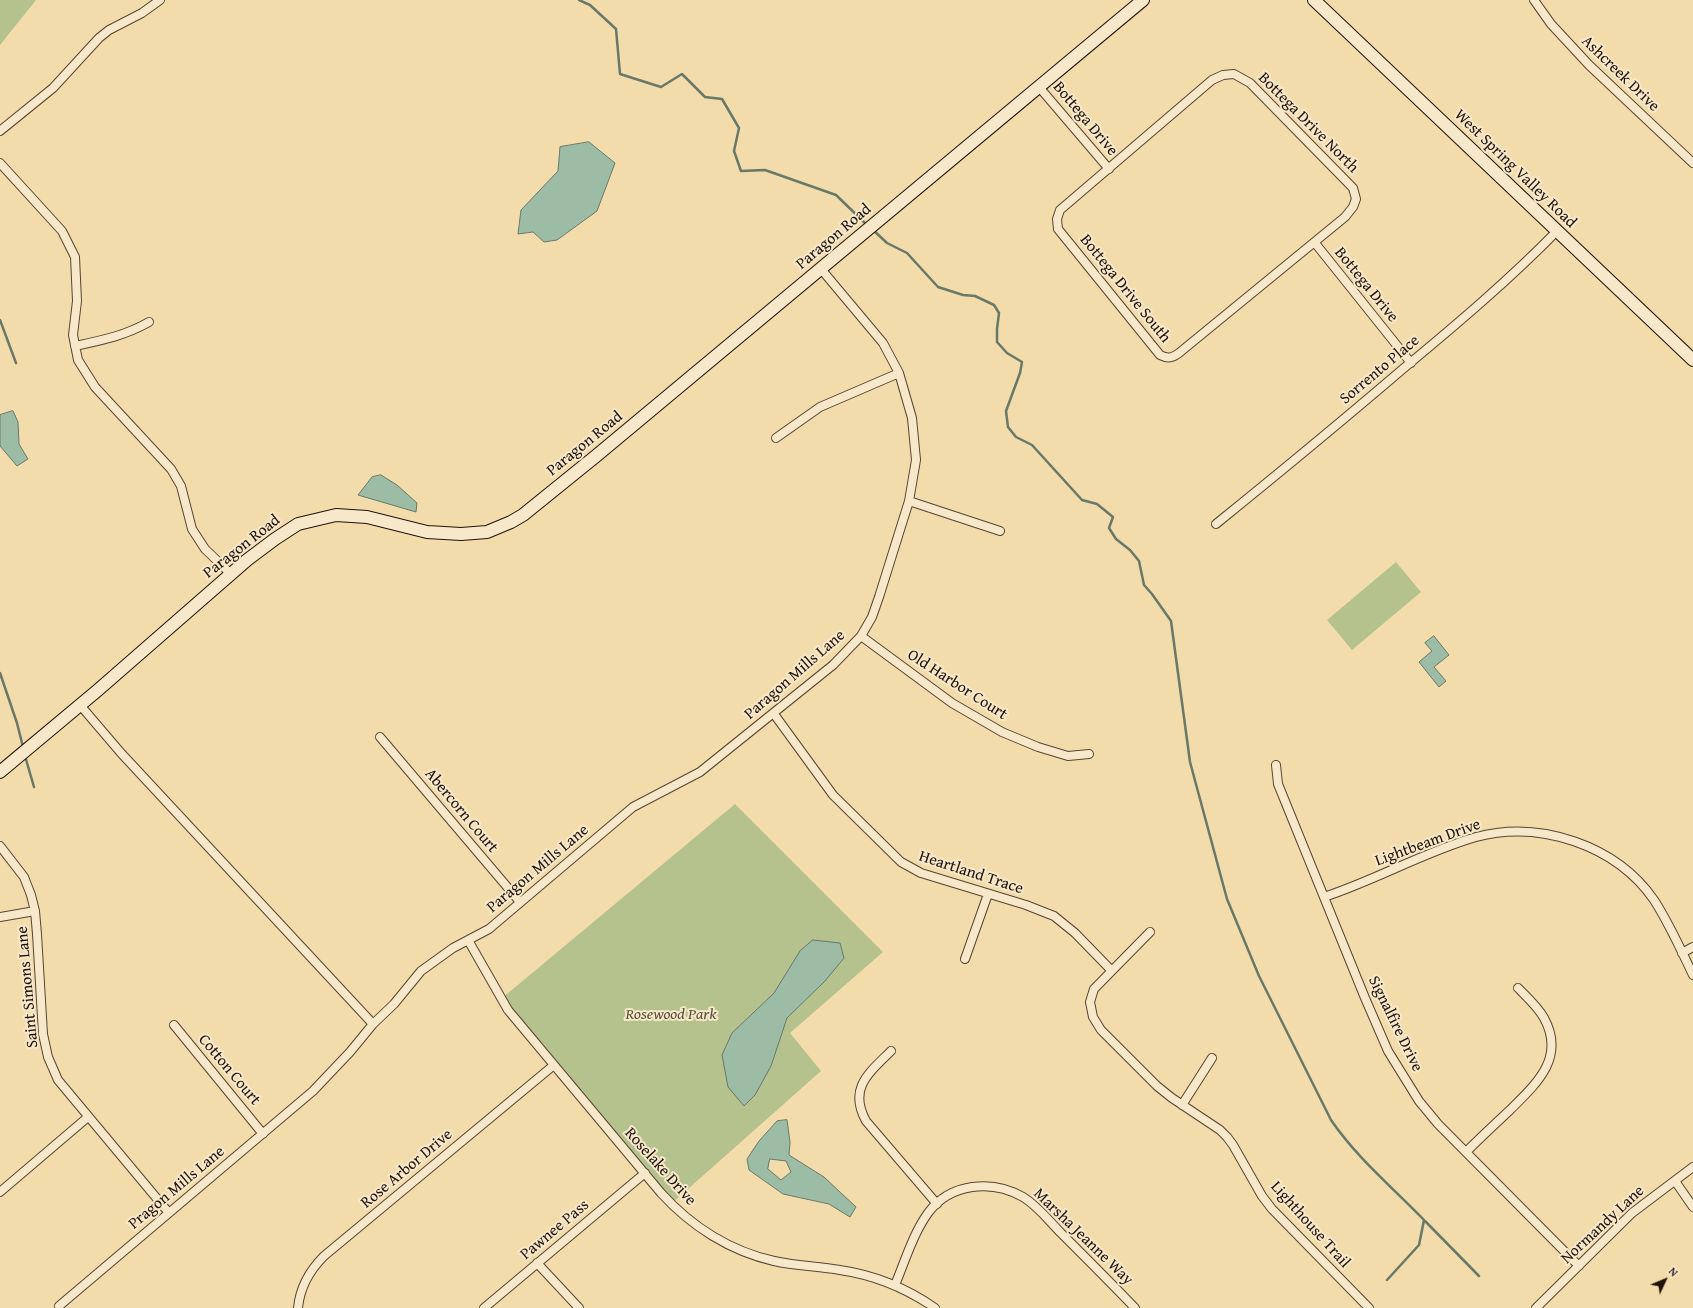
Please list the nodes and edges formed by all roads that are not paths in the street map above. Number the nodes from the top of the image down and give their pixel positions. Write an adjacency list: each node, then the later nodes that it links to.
1 (160, 0): 6 (street)
2 (1143, 0): 5 (street, Paragon Road)
3 (1314, 0): 10 (street, West Spring Valley Road)
4 (1534, 0): 8 (street, Ashcreek Drive)
5 (1039, 87): 9 (street, Bottega Drive); 12 (street, Paragon Road)
6 (0, 132)
7 (0, 163): 14 (street)
8 (1693, 163)
9 (1109, 169): 11 (street, Bottega Drive North); 11 (street, Bottega Drive South)
10 (1557, 231): 15 (street, West Spring Valley Road); 16 (street, Sorrento Place)
11 (1315, 243): 16 (street, Bottega Drive)
12 (821, 269): 17 (street, Paragon Mills Lane); 22 (street, Paragon Road)
13 (149, 322): 14 (street)
14 (75, 346): 22 (street)
15 (1693, 360)
16 (1411, 363): 20 (street, Sorrento Place)
17 (899, 373): 18 (street); 19 (street, Paragon Mills Lane)
18 (776, 438)
19 (909, 501): 21 (street); 23 (street, Paragon Mills Lane)
20 (1216, 524)
21 (1000, 531)
22 (231, 574): 24 (street, Paragon Road)
23 (861, 636): 25 (street, Paragon Mills Lane); 27 (street, Old Harbor Court)
24 (80, 705): 29 (street, Paragon Road); 44 (street)
25 (774, 714): 31 (street, Heartland Trace); 33 (street, Paragon Mills Lane)
26 (380, 737): 33 (street, Abercorn Court)
27 (1089, 754)
28 (1276, 765): 32 (street, Signalfire Drive)
29 (0, 772)
30 (0, 846): 34 (street, Saint Simons Lane)
31 (988, 894): 40 (street); 41 (street, Heartland Trace)
32 (1324, 896): 39 (street, Lightbeam Drive); 52 (street, Signalfire Drive)
33 (520, 902): 37 (street, Paragon Mills Lane)
34 (35, 911): 35 (street); 50 (street, Saint Simons Lane)
35 (0, 917)
36 (1150, 932): 41 (street, Lighthouse Trail)
37 (468, 940): 44 (street, Paragon Mills Lane); 48 (street, Roselake Drive)
38 (1693, 947): 39 (street)
39 (1682, 953): 42 (street, Lightbeam Drive)
40 (965, 959)
41 (1111, 970): 49 (street, Lighthouse Trail)
42 (1693, 975)
43 (1518, 988): 52 (street)
44 (373, 1024): 51 (street, Pragon Mills Lane)
45 (174, 1025): 51 (street, Cotton Court)
46 (891, 1051): 57 (street)
47 (1212, 1058): 49 (street)
48 (554, 1065): 54 (street, Roselake Drive); 64 (street, Rose Arbor Drive)
49 (1182, 1105): 69 (street, Lighthouse Trail)
50 (88, 1117): 56 (street); 59 (street, Saint Simons Lane)
51 (263, 1134): 59 (street, Pragon Mills Lane)
52 (1466, 1152): 61 (street, Signalfire Drive)
53 (1693, 1167): 55 (street, Normandy Lane)
54 (645, 1173): 60 (street, Pawnee Pass); 62 (street, Roselake Drive)
55 (1674, 1181): 58 (street); 61 (street, Normandy Lane)
56 (0, 1192)
57 (937, 1204): 62 (street, Marsha Jeanne Way); 68 (street, Marsha Jeanne Way)
58 (1693, 1208)
59 (169, 1213): 63 (street, Pragon Mills Lane)
60 (537, 1263): 65 (street, Pawnee Pass); 66 (street)
61 (1579, 1266): 70 (street, Normandy Lane)
62 (895, 1285): 67 (street, Roselake Drive)
63 (59, 1306)
64 (298, 1308)
65 (484, 1308)
66 (579, 1308)
67 (935, 1308)
68 (1135, 1308)
69 (1369, 1308)
70 (1536, 1308)

